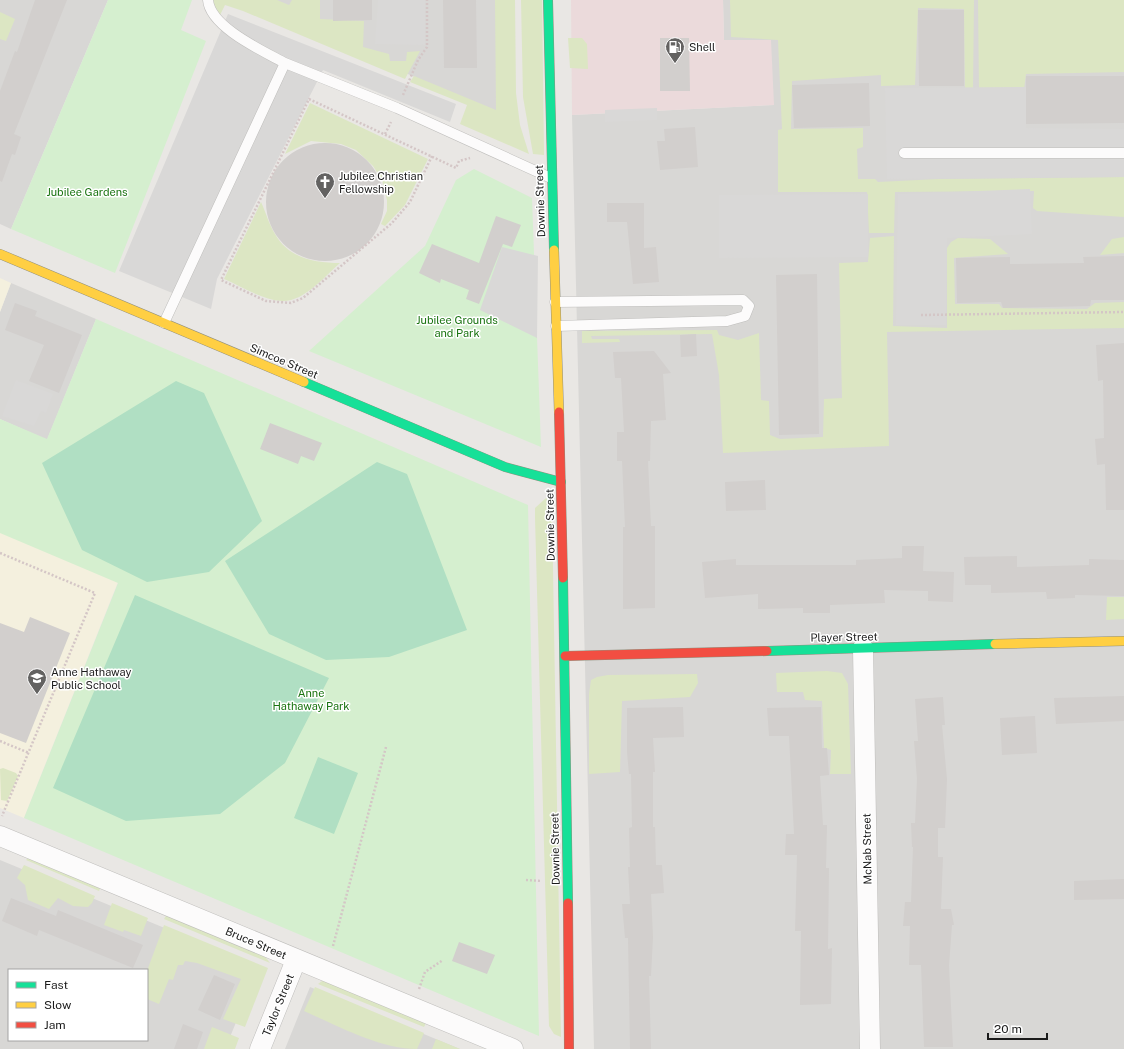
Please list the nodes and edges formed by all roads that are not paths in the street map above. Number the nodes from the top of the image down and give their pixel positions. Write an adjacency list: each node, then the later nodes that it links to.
1 (208, 0): 3 (lane)
2 (548, 0): 6 (street, Downie Street)
3 (285, 63): 6 (lane); 9 (lane)
4 (1124, 153): 5 (lane)
5 (904, 154)
6 (551, 178): 8 (street, Downie Street)
7 (0, 254): 9 (street, Simcoe Street)
8 (555, 302): 10 (street, Downie Street); 10 (lane)
9 (164, 323): 11 (street, Simcoe Street)
10 (556, 326): 11 (street, Downie Street)
11 (561, 482): 14 (street, Downie Street)
12 (1124, 641): 13 (street, Player Street)
13 (863, 648): 14 (street, Player Street); 20 (street, McNab Street)
14 (565, 656): 19 (street, Downie Street)
15 (0, 836): 16 (street, Bruce Street)
16 (296, 960): 17 (street, Taylor Street); 18 (street, Bruce Street)
17 (260, 1049)
18 (512, 1049)
19 (569, 1049)
20 (870, 1049)

